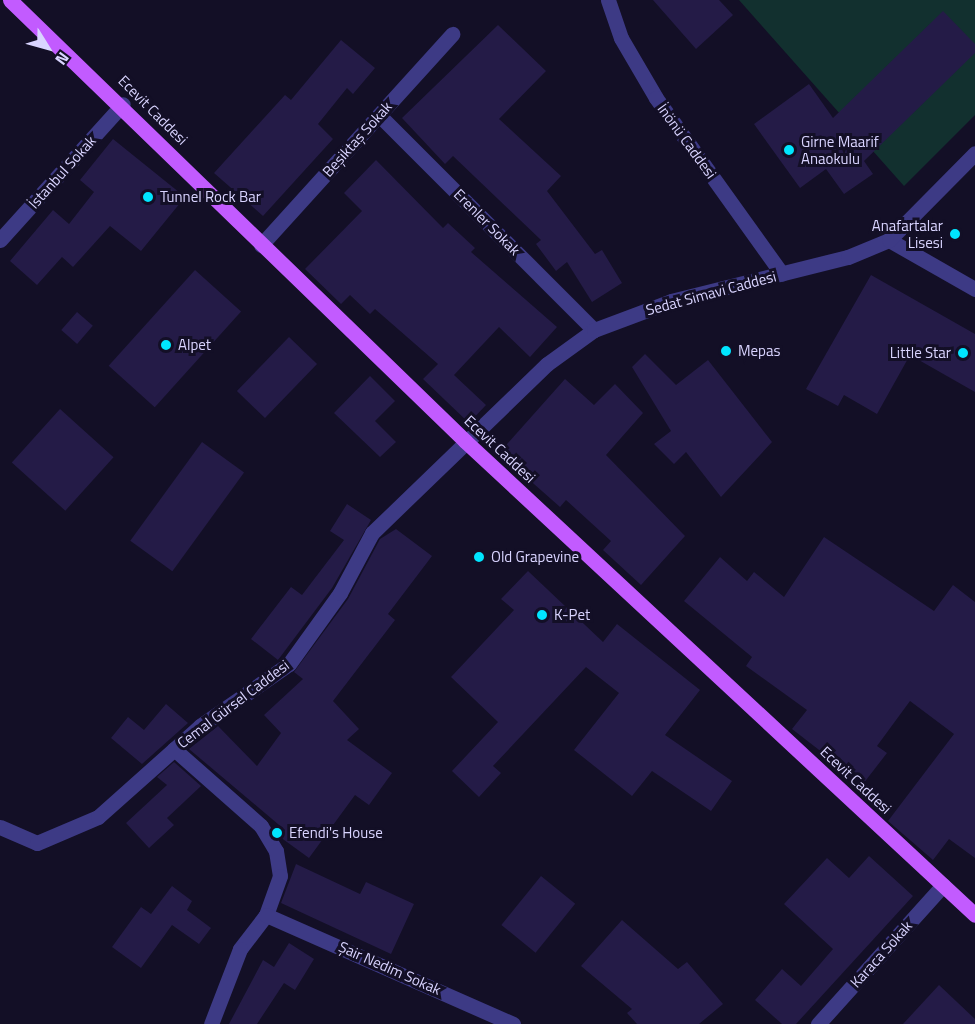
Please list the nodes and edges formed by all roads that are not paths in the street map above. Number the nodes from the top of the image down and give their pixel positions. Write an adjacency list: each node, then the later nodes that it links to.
1 (10, 0): 4 (main road, Ecevit Caddesi)
2 (608, 0): 10 (street, İnönü Caddesi)
3 (452, 34): 5 (street, Beşiktaş Sokak)
4 (123, 104): 7 (street, İstanbul Sokak); 9 (main road, Ecevit Caddesi)
5 (379, 114): 9 (street, Beşiktaş Sokak); 12 (street, Erenler Sokak)
6 (975, 153): 8 (street)
7 (0, 240)
8 (889, 240): 10 (street, Sedat Simavi Caddesi); 11 (street)
9 (261, 244): 13 (main road, Ecevit Caddesi)
10 (782, 274): 12 (street, Sedat Simavi Caddesi)
11 (975, 289)
12 (594, 330): 13 (street, Sedat Simavi Caddesi)
13 (465, 441): 14 (street, Cemal Gürsel Caddesi); 16 (main road, Ecevit Caddesi)
14 (174, 749): 15 (street, Cemal Gürsel Caddesi); 17 (street)
15 (0, 827)
16 (943, 885): 18 (main road, Ecevit Caddesi); 21 (street, Karaca Sokak)
17 (266, 915): 19 (street); 20 (street, Şair Nedim Sokak)
18 (975, 915)
19 (211, 1024)
20 (513, 1024)
21 (818, 1024)

